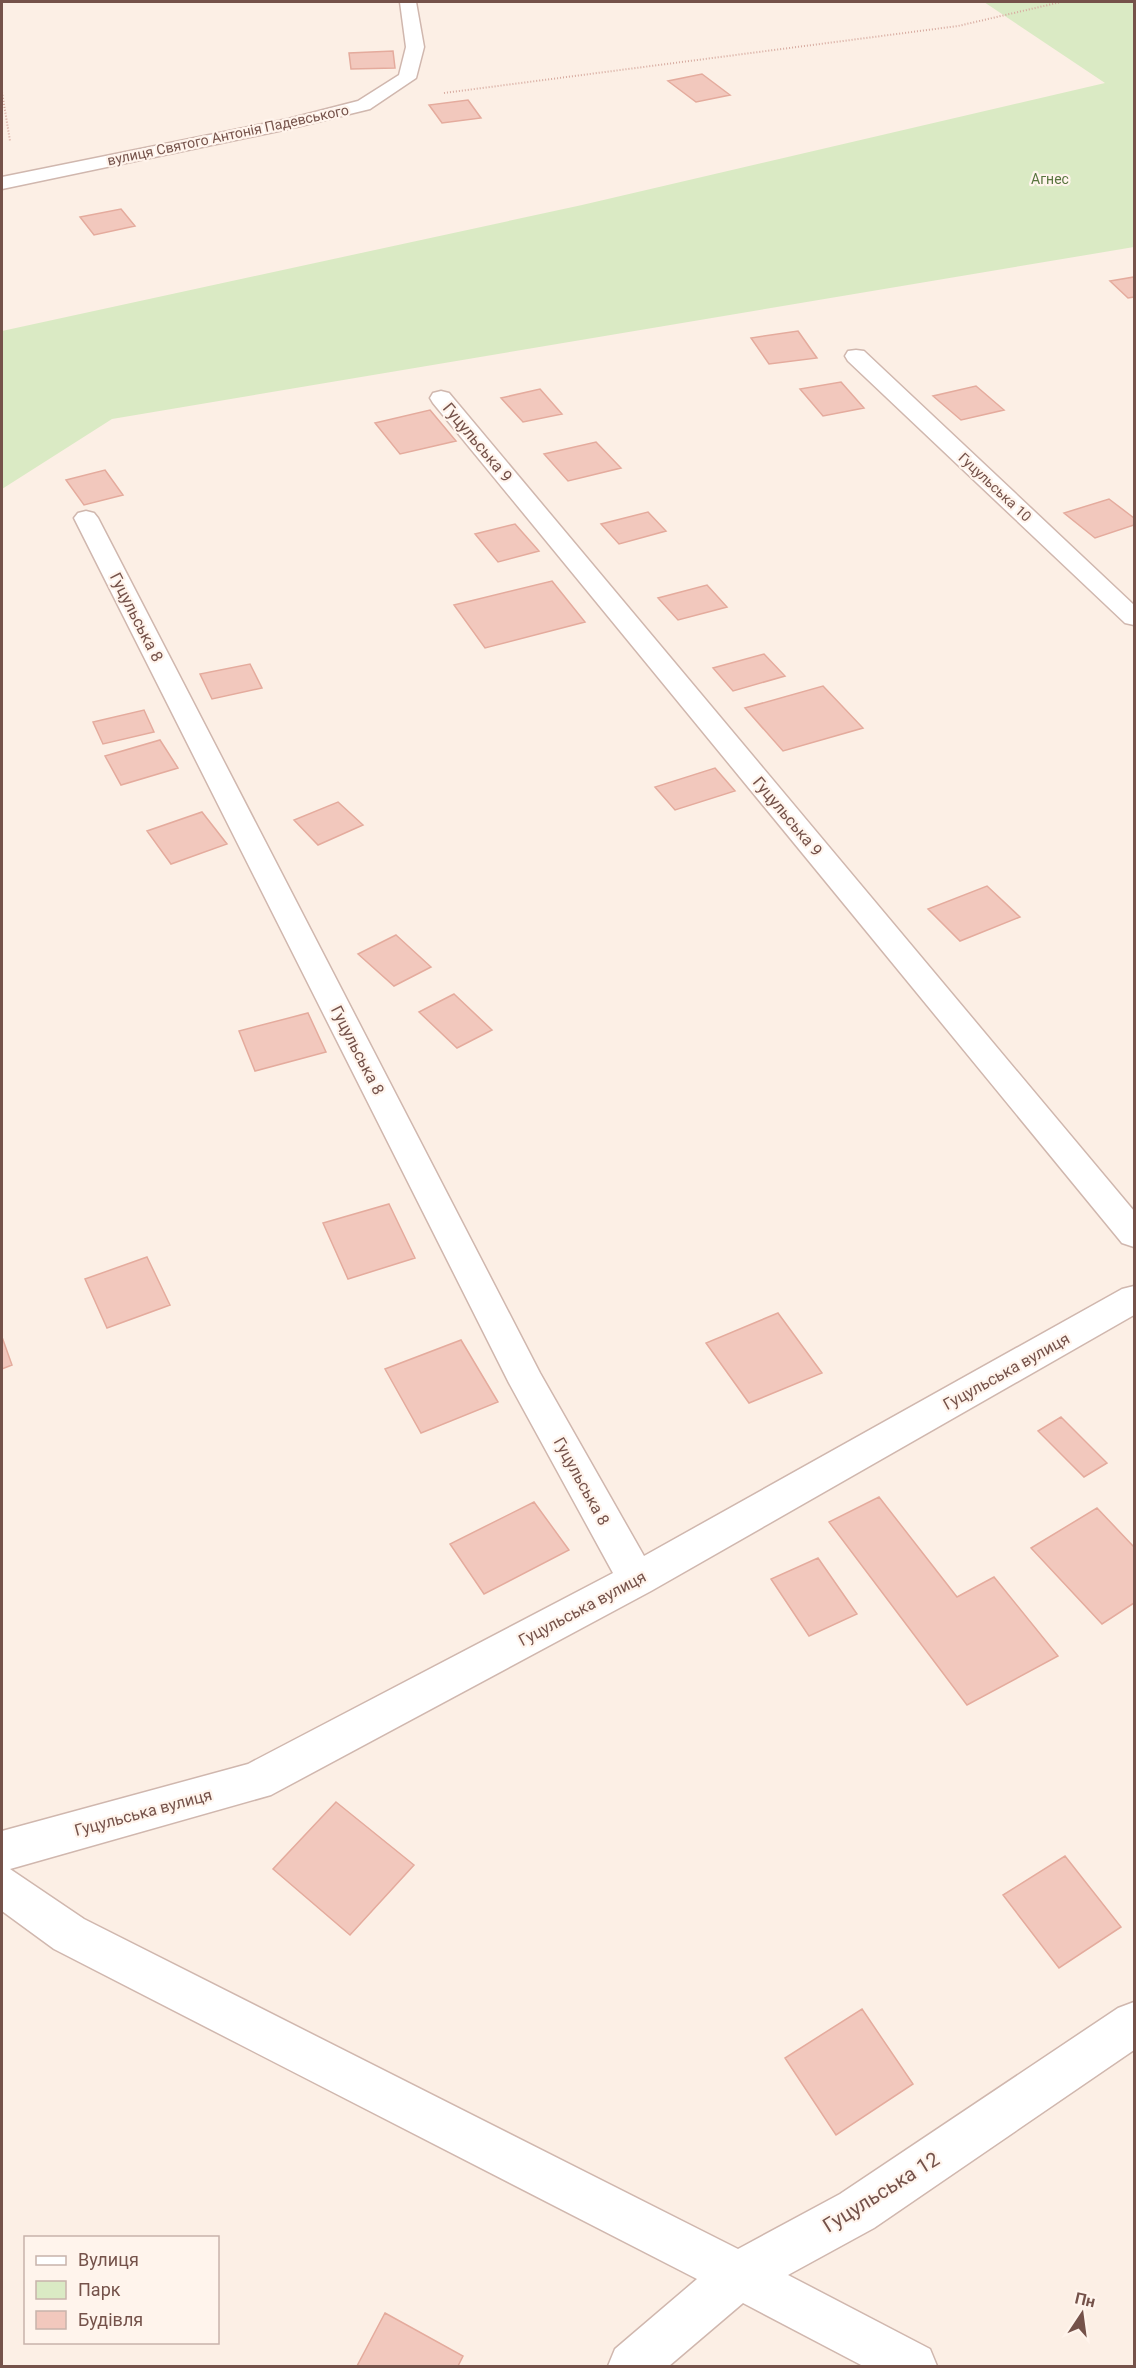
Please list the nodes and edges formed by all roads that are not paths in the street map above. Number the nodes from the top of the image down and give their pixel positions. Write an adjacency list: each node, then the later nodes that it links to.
1 (408, 2): 2 (street, вулиця Святого Антонія Падевського)
2 (9, 181)
3 (856, 356): 6 (street, Гуцульська 10)
4 (441, 398): 7 (street, Гуцульська 9)
5 (86, 518): 9 (street, Гуцульська 8)
6 (1134, 618)
7 (1134, 1234)
8 (1134, 1299): 9 (street, Гуцульська вулиця)
9 (637, 1579): 10 (street, Гуцульська вулиця)
10 (2, 1851)
11 (2, 1886): 13 (street)
12 (1134, 2024): 13 (street, Гуцульська 12)
13 (739, 2275): 14 (street, Гуцульська 12); 15 (street)
14 (632, 2367)
15 (913, 2367)

